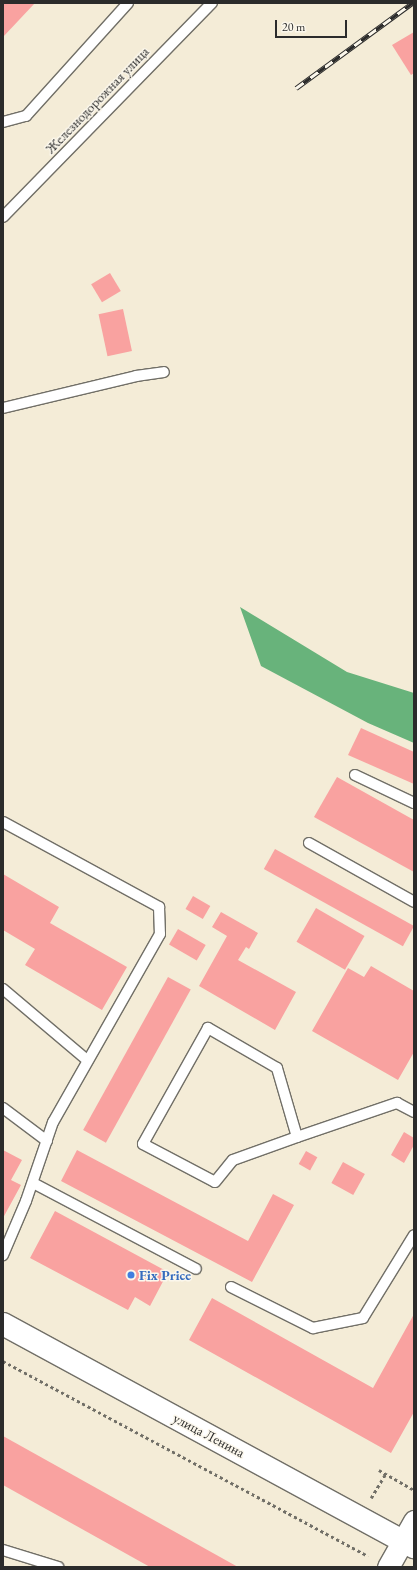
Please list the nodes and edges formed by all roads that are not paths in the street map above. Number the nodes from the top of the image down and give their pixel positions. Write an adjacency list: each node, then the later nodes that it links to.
1 (128, 3): 3 (lane)
2 (212, 3): 4 (lane, Железнодорожная улица)
3 (3, 122)
4 (3, 217)
5 (164, 372): 6 (lane)
6 (3, 408)
7 (355, 775): 8 (lane)
8 (414, 803)
9 (3, 822): 13 (lane)
10 (308, 844): 11 (lane)
11 (414, 902)
12 (3, 989): 13 (lane)
13 (87, 1060): 17 (lane)
14 (3, 1108): 17 (lane)
15 (414, 1112): 16 (lane)
16 (297, 1138): 16 (lane)
17 (47, 1141): 18 (lane)
18 (33, 1183): 20 (lane); 21 (lane)
19 (414, 1235): 22 (lane)
20 (3, 1255)
21 (196, 1269)
22 (231, 1287)
23 (3, 1324): 25 (street, улица Ленина)
24 (414, 1522): 25 (street)
25 (408, 1544): 28 (street)
26 (3, 1550): 27 (lane)
27 (58, 1567)
28 (388, 1567)

